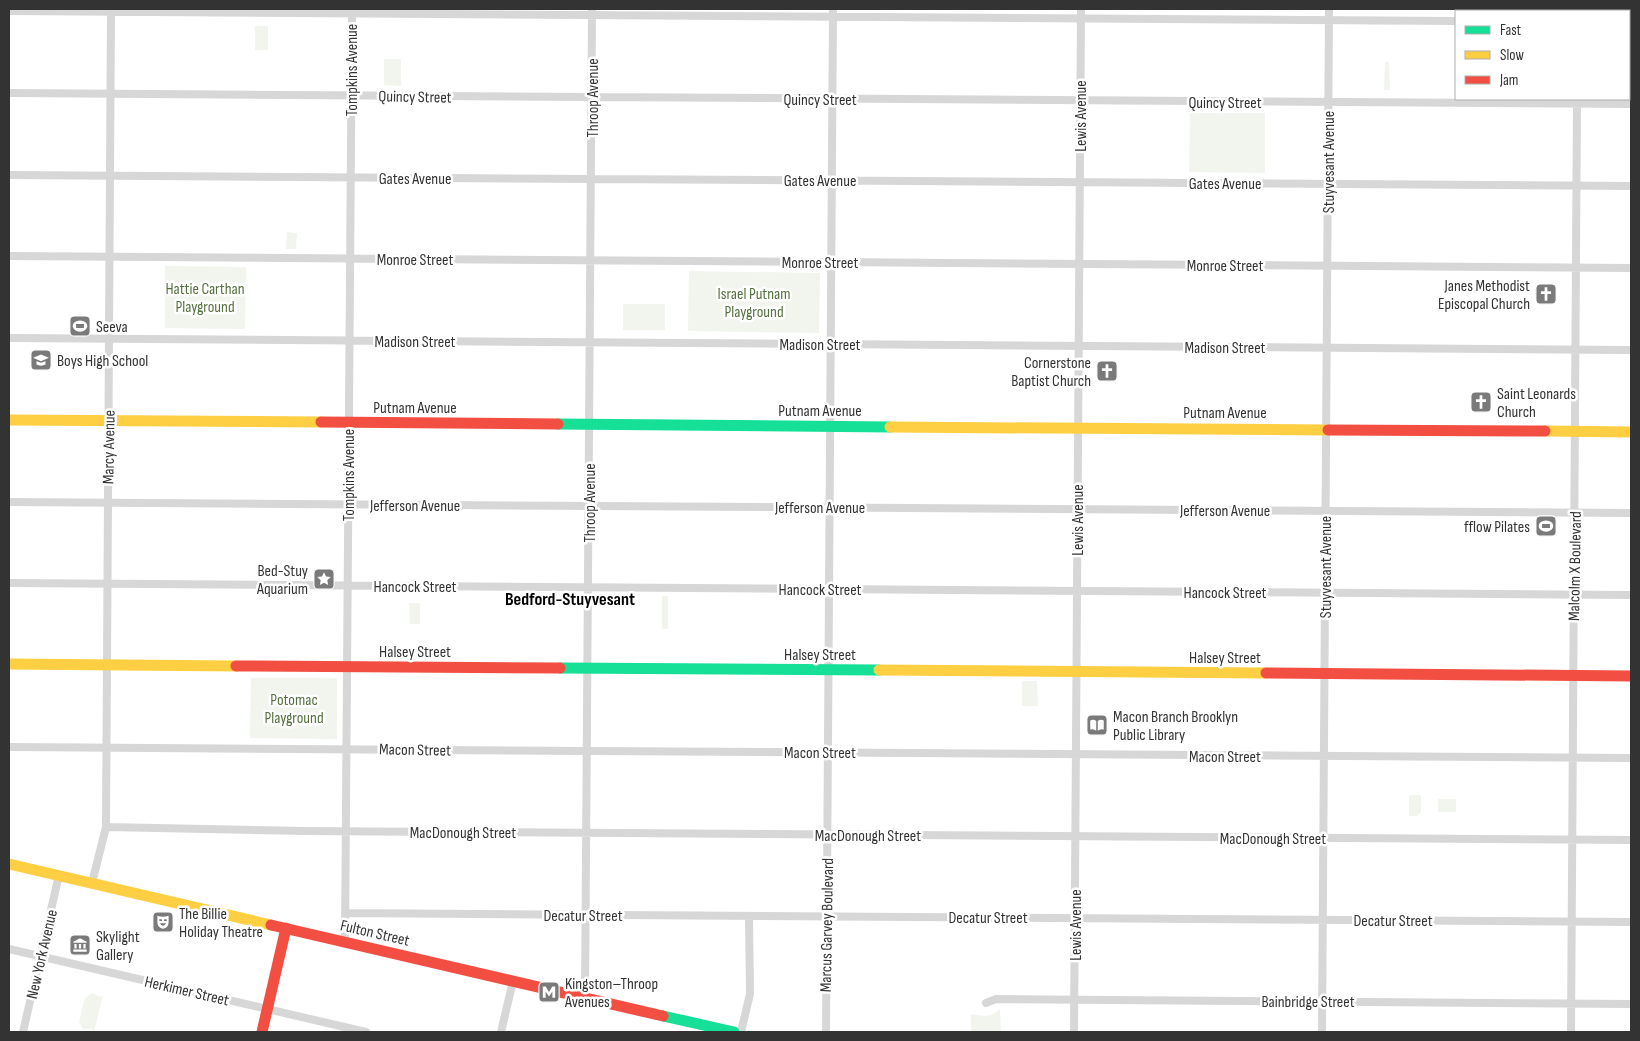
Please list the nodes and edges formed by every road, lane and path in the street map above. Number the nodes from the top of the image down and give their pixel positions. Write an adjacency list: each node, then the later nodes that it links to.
1 (1081, 9): 8 (street, Lewis Avenue)
2 (1329, 9): 9 (street)
3 (111, 10): 4 (street); 5 (street); 12 (street, Marcy Avenue)
4 (9, 11)
5 (352, 11): 6 (street); 13 (street, Tompkins Avenue)
6 (592, 12): 7 (street); 14 (street, Throop Avenue)
7 (833, 13): 8 (street); 15 (street, Marcus Garvey Boulevard)
8 (1081, 19): 9 (street); 16 (street, Lewis Avenue)
9 (1329, 20): 10 (street); 18 (street, Stuyvesant Avenue)
10 (1455, 21)
11 (9, 93): 12 (street, Quincy Street)
12 (110, 94): 13 (street, Quincy Street); 21 (street, Marcy Avenue)
13 (352, 95): 14 (street, Quincy Street); 22 (street, Tompkins Avenue)
14 (592, 97): 15 (street, Quincy Street); 23 (street, Throop Avenue)
15 (832, 99): 16 (street, Quincy Street); 24 (street, Marcus Garvey Boulevard)
16 (1080, 101): 18 (street, Quincy Street); 25 (street, Lewis Avenue)
17 (1577, 101): 18 (street, Quincy Street); 19 (street, Quincy Street); 27 (street, Malcolm X Boulevard)
18 (1329, 102): 26 (street, Stuyvesant Avenue)
19 (1631, 104)
20 (9, 175): 21 (street, Gates Avenue)
21 (110, 176): 22 (street, Gates Avenue); 30 (street, Marcy Avenue)
22 (350, 177): 23 (street, Gates Avenue); 31 (street, Tompkins Avenue)
23 (591, 179): 24 (street, Gates Avenue); 32 (street, Throop Avenue)
24 (832, 180): 25 (street, Gates Avenue); 33 (street, Marcus Garvey Boulevard)
25 (1080, 182): 26 (street, Gates Avenue); 34 (street, Lewis Avenue)
26 (1328, 184): 27 (street, Gates Avenue); 35 (street, Stuyvesant Avenue)
27 (1576, 186): 28 (street, Gates Avenue); 36 (street, Malcolm X Boulevard)
28 (1631, 186)
29 (9, 256): 30 (street, Monroe Street)
30 (109, 257): 31 (street, Monroe Street); 39 (street, Marcy Avenue)
31 (350, 259): 32 (street, Monroe Street); 40 (street, Tompkins Avenue)
32 (590, 261): 33 (street, Monroe Street); 41 (street, Throop Avenue)
33 (831, 261): 34 (street, Monroe Street); 42 (street, Marcus Garvey Boulevard)
34 (1079, 264): 35 (street, Monroe Street); 43 (street, Lewis Avenue)
35 (1328, 266): 36 (street, Monroe Street); 44 (street, Stuyvesant Avenue)
36 (1576, 268): 37 (street, Monroe Street); 45 (street, Malcolm X Boulevard)
37 (1631, 268)
38 (9, 338): 39 (street, Madison Street)
39 (108, 339): 40 (street, Madison Street); 48 (street, Marcy Avenue)
40 (349, 341): 41 (street, Madison Street); 49 (street, Tompkins Avenue)
41 (590, 342): 42 (street, Madison Street); 50 (street, Throop Avenue)
42 (831, 344): 43 (street, Madison Street); 51 (street, Marcus Garvey Boulevard)
43 (1079, 346): 44 (street, Madison Street); 52 (street, Lewis Avenue)
44 (1327, 348): 45 (street, Madison Street); 53 (street, Stuyvesant Avenue)
45 (1575, 349): 46 (street, Madison Street); 54 (street, Malcolm X Boulevard)
46 (1631, 350)
47 (9, 420): 48 (street, Putnam Avenue)
48 (108, 421): 49 (street, Putnam Avenue); 57 (street, Marcy Avenue)
49 (349, 422): 50 (street, Putnam Avenue); 58 (street, Tompkins Avenue)
50 (589, 424): 51 (street, Putnam Avenue); 59 (street, Throop Avenue)
51 (830, 426): 52 (street, Putnam Avenue); 60 (street, Marcus Garvey Boulevard)
52 (1078, 428): 53 (street, Putnam Avenue); 61 (street, Lewis Avenue)
53 (1327, 429): 54 (street, Putnam Avenue); 62 (street, Stuyvesant Avenue)
54 (1574, 431): 55 (street, Putnam Avenue); 63 (street, Malcolm X Boulevard)
55 (1631, 432)
56 (9, 502): 57 (street, Jefferson Avenue)
57 (107, 502): 58 (street, Jefferson Avenue); 66 (street, Marcy Avenue)
58 (348, 504): 59 (street, Jefferson Avenue); 67 (street, Tompkins Avenue)
59 (589, 506): 60 (street, Jefferson Avenue); 68 (street, Throop Avenue)
60 (830, 507): 61 (street, Jefferson Avenue); 69 (street, Marcus Garvey Boulevard)
61 (1077, 509): 62 (street, Jefferson Avenue); 70 (street, Lewis Avenue)
62 (1326, 511): 63 (street, Jefferson Avenue); 71 (street, Stuyvesant Avenue)
63 (1574, 513): 64 (street, Jefferson Avenue); 72 (street, Malcolm X Boulevard)
64 (1631, 513)
65 (9, 583): 66 (street, Hancock Street)
66 (107, 584): 67 (street, Hancock Street); 75 (street, Marcy Avenue)
67 (348, 586): 68 (street, Hancock Street); 76 (street, Tompkins Avenue)
68 (588, 588): 69 (street, Hancock Street); 77 (street, Throop Avenue)
69 (829, 589): 70 (street, Hancock Street); 78 (street, Marcus Garvey Boulevard)
70 (1077, 591): 71 (street, Hancock Street); 79 (street, Lewis Avenue)
71 (1325, 593): 72 (street, Hancock Street); 80 (street, Stuyvesant Avenue)
72 (1574, 595): 73 (street, Hancock Street); 81 (street, Malcolm X Boulevard)
73 (1631, 595)
74 (9, 664): 75 (street, Halsey Street)
75 (106, 665): 76 (street, Halsey Street); 84 (street, Marcy Avenue)
76 (347, 667): 77 (street, Halsey Street); 85 (street, Tompkins Avenue)
77 (587, 668): 78 (street, Halsey Street); 86 (street, Throop Avenue)
78 (828, 670): 79 (street, Halsey Street); 87 (street, Marcus Garvey Boulevard)
79 (1076, 672): 80 (street, Halsey Street); 88 (street, Lewis Avenue)
80 (1324, 674): 81 (street, Halsey Street); 89 (street, Stuyvesant Avenue)
81 (1572, 676): 82 (street, Halsey Street); 90 (street, Malcolm X Boulevard)
82 (1631, 676)
83 (9, 747): 84 (street, Macon Street)
84 (106, 747): 85 (street, Macon Street); 92 (street, Marcy Avenue)
85 (346, 749): 86 (street, Macon Street); 93 (street, Tompkins Avenue)
86 (587, 751): 87 (street, Macon Street); 94 (street, Throop Avenue)
87 (828, 752): 88 (street, Macon Street); 95 (street, Marcus Garvey Boulevard)
88 (1076, 754): 89 (street, Macon Street); 96 (street, Lewis Avenue)
89 (1324, 756): 90 (street, Macon Street); 97 (street, Stuyvesant Avenue)
90 (1572, 758): 91 (street, Macon Street); 98 (street, Malcolm X Boulevard)
91 (1631, 758)
92 (106, 827): 93 (street, MacDonough Street); 102 (street, Marcy Avenue)
93 (346, 831): 94 (street, MacDonough Street); 103 (street, Tompkins Avenue)
94 (586, 832): 95 (street, MacDonough Street); 104 (street, Throop Avenue)
95 (828, 835): 96 (street, MacDonough Street); 106 (street, Marcus Garvey Boulevard)
96 (1075, 836): 97 (street, MacDonough Street); 107 (street, Lewis Avenue)
97 (1323, 838): 98 (street, MacDonough Street); 108 (street, Stuyvesant Avenue)
98 (1572, 840): 99 (street, MacDonough Street); 109 (street, Malcolm X Boulevard)
99 (1631, 840)
100 (9, 864): 101 (street, Fulton Street)
101 (59, 875): 102 (street, Fulton Street); 114 (street, New York Avenue)
102 (92, 883): 111 (street, Fulton Street)
103 (345, 913): 104 (street, Decatur Street); 112 (street, Tompkins Avenue)
104 (585, 915): 105 (street, Decatur Street); 116 (street, Throop Avenue)
105 (750, 916): 106 (street, Decatur Street); 129 (street)
106 (826, 916): 107 (street, Decatur Street); 130 (street, Marcus Garvey Boulevard)
107 (1075, 918): 108 (street, Decatur Street); 117 (street, Lewis Avenue)
108 (1323, 920): 109 (street, Decatur Street); 118 (street, Stuyvesant Avenue)
109 (1572, 922): 110 (street, Decatur Street); 120 (street, Malcolm X Boulevard)
110 (1631, 922)
111 (286, 928): 112 (street, Fulton Street); 122 (street)
112 (345, 942): 115 (street, Fulton Street)
113 (9, 949): 114 (street, Herkimer Street)
114 (40, 956): 122 (street, Herkimer Street); 124 (street, New York Avenue)
115 (513, 981): 116 (street, Fulton Street); 127 (street)
116 (585, 998): 128 (street, Fulton Street)
117 (1074, 1000): 118 (street, Bainbridge Street); 119 (street, Bainbridge Street); 131 (street, Lewis Avenue)
118 (1322, 1001): 120 (street, Bainbridge Street); 132 (street, Stuyvesant Avenue)
119 (986, 1003)
120 (1570, 1003): 121 (street, Bainbridge Street); 133 (street, Malcolm X Boulevard)
121 (1631, 1004)
122 (267, 1009): 123 (street, Herkimer Street); 125 (street)
123 (345, 1030): 126 (street, Herkimer Street)
124 (23, 1032)
125 (262, 1032)
126 (366, 1032)
127 (501, 1032)
128 (734, 1032)
129 (741, 1032)
130 (826, 1032)
131 (1074, 1032)
132 (1322, 1032)
133 (1571, 1032)

